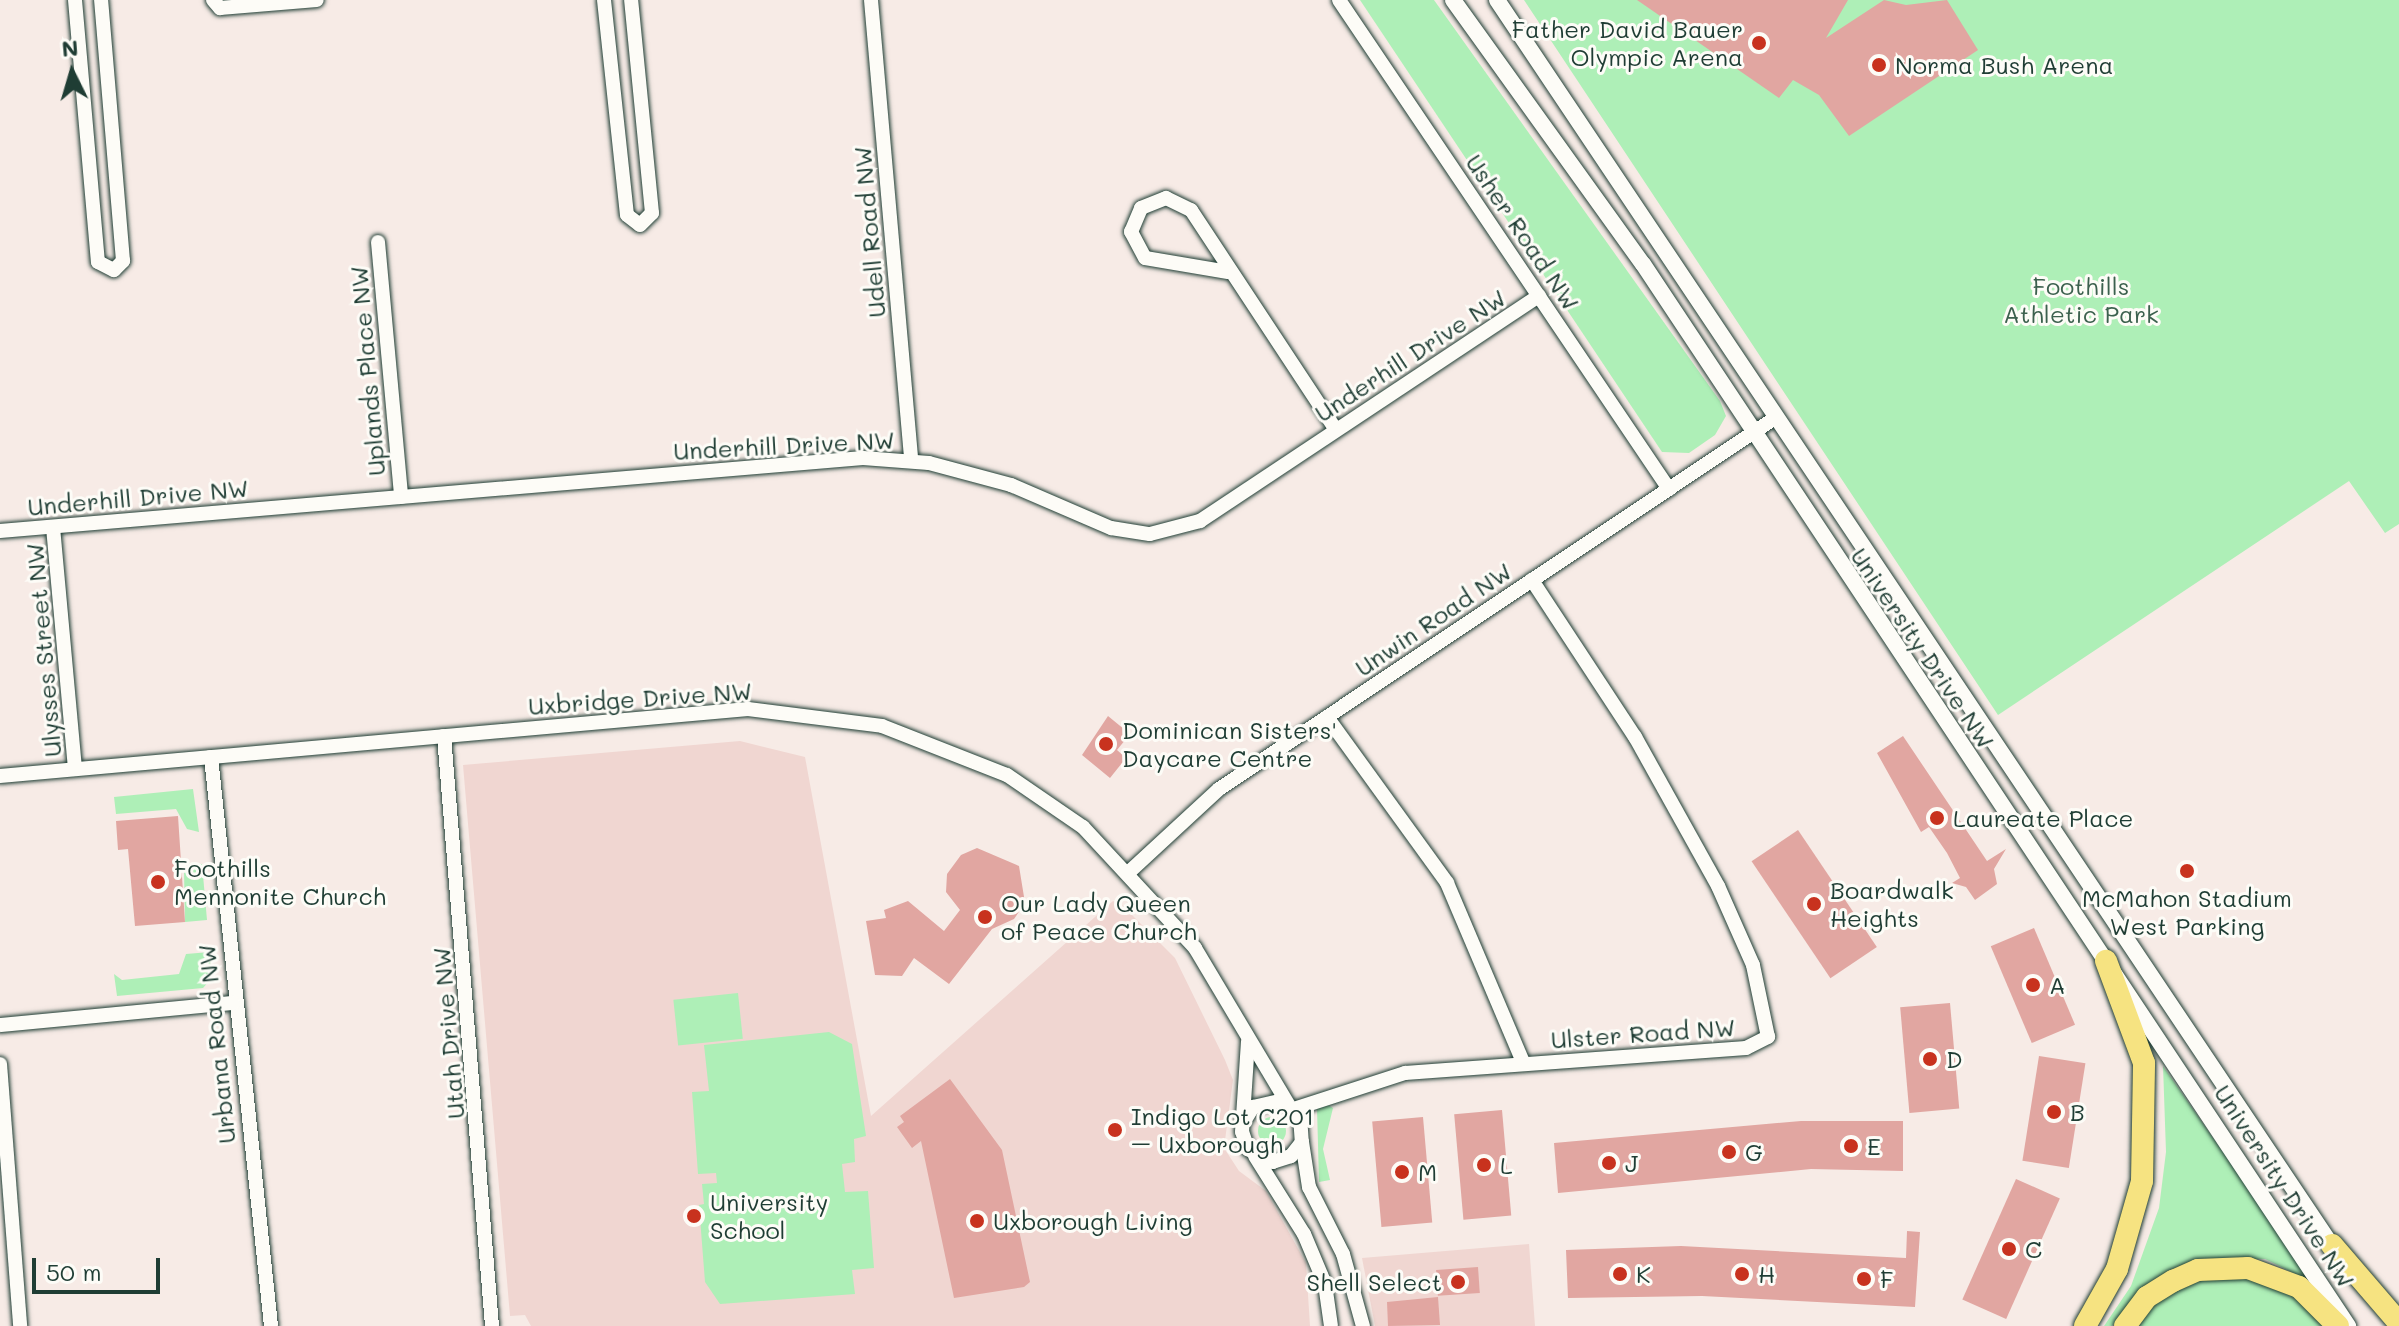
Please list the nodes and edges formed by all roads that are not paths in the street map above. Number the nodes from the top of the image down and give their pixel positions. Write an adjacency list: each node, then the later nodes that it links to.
1 (75, 0): 2 (street)
2 (101, 0)
3 (213, 0): 4 (street)
4 (317, 0)
5 (604, 0): 6 (street)
6 (631, 0)
7 (871, 0): 17 (street, Udell Road NW)
8 (1339, 0): 13 (street, Usher Road NW)
9 (1453, 0): 16 (street, University Drive NW)
10 (1497, 0): 14 (street, University Drive NW)
11 (378, 242): 19 (street, Uplands Place NW)
12 (1228, 272): 12 (street); 15 (street)
13 (1539, 296): 15 (street, Underhill Drive NW); 18 (street, Usher Road NW)
14 (1775, 418): 16 (street, Unwin Road NW); 39 (street, University Drive NW)
15 (1336, 430): 17 (street, Underhill Drive NW)
16 (1752, 433): 18 (street, Unwin Road NW); 29 (street, University Drive NW)
17 (911, 460): 19 (street, Underhill Drive NW)
18 (1669, 489): 22 (street, Unwin Road NW)
19 (401, 497): 20 (street, Underhill Drive NW)
20 (53, 527): 21 (street, Underhill Drive NW); 26 (street, Ulysses Street NW)
21 (0, 531)
22 (1532, 580): 23 (street, Unwin Road NW); 33 (street, Ulster Road NW)
23 (1327, 717): 28 (street, Unwin Road NW); 33 (street)
24 (444, 736): 25 (street, Uxbridge Drive NW); 28 (street, Uxbridge Drive NW); 43 (street, Utah Drive NW)
25 (211, 757): 26 (street, Uxbridge Drive NW); 30 (street, Urbana Road NW)
26 (75, 769): 27 (street, Uxbridge Drive NW)
27 (0, 776)
28 (1128, 873): 32 (street, Uxbridge Drive NW)
29 (2106, 961): 46 (highway); 49 (street, University Drive NW)
30 (233, 1003): 31 (street); 42 (street, Urbana Road NW)
31 (0, 1025)
32 (1248, 1041): 35 (street, Uxbridge Drive NW); 36 (street)
33 (1523, 1062): 35 (street, Ulster Road NW)
34 (0, 1064): 41 (street)
35 (1291, 1106): 36 (street); 37 (street)
36 (1243, 1123): 38 (street)
37 (1302, 1142): 38 (street); 45 (street)
38 (1255, 1156): 44 (street)
39 (2332, 1245): 40 (highway); 50 (street, University Drive NW)
40 (2399, 1323)
41 (20, 1326)
42 (271, 1326)
43 (492, 1326)
44 (1331, 1326)
45 (1363, 1326)
46 (2085, 1326)
47 (2125, 1326): 48 (highway)
48 (2338, 1326)
49 (2348, 1326)
50 (2387, 1326)

